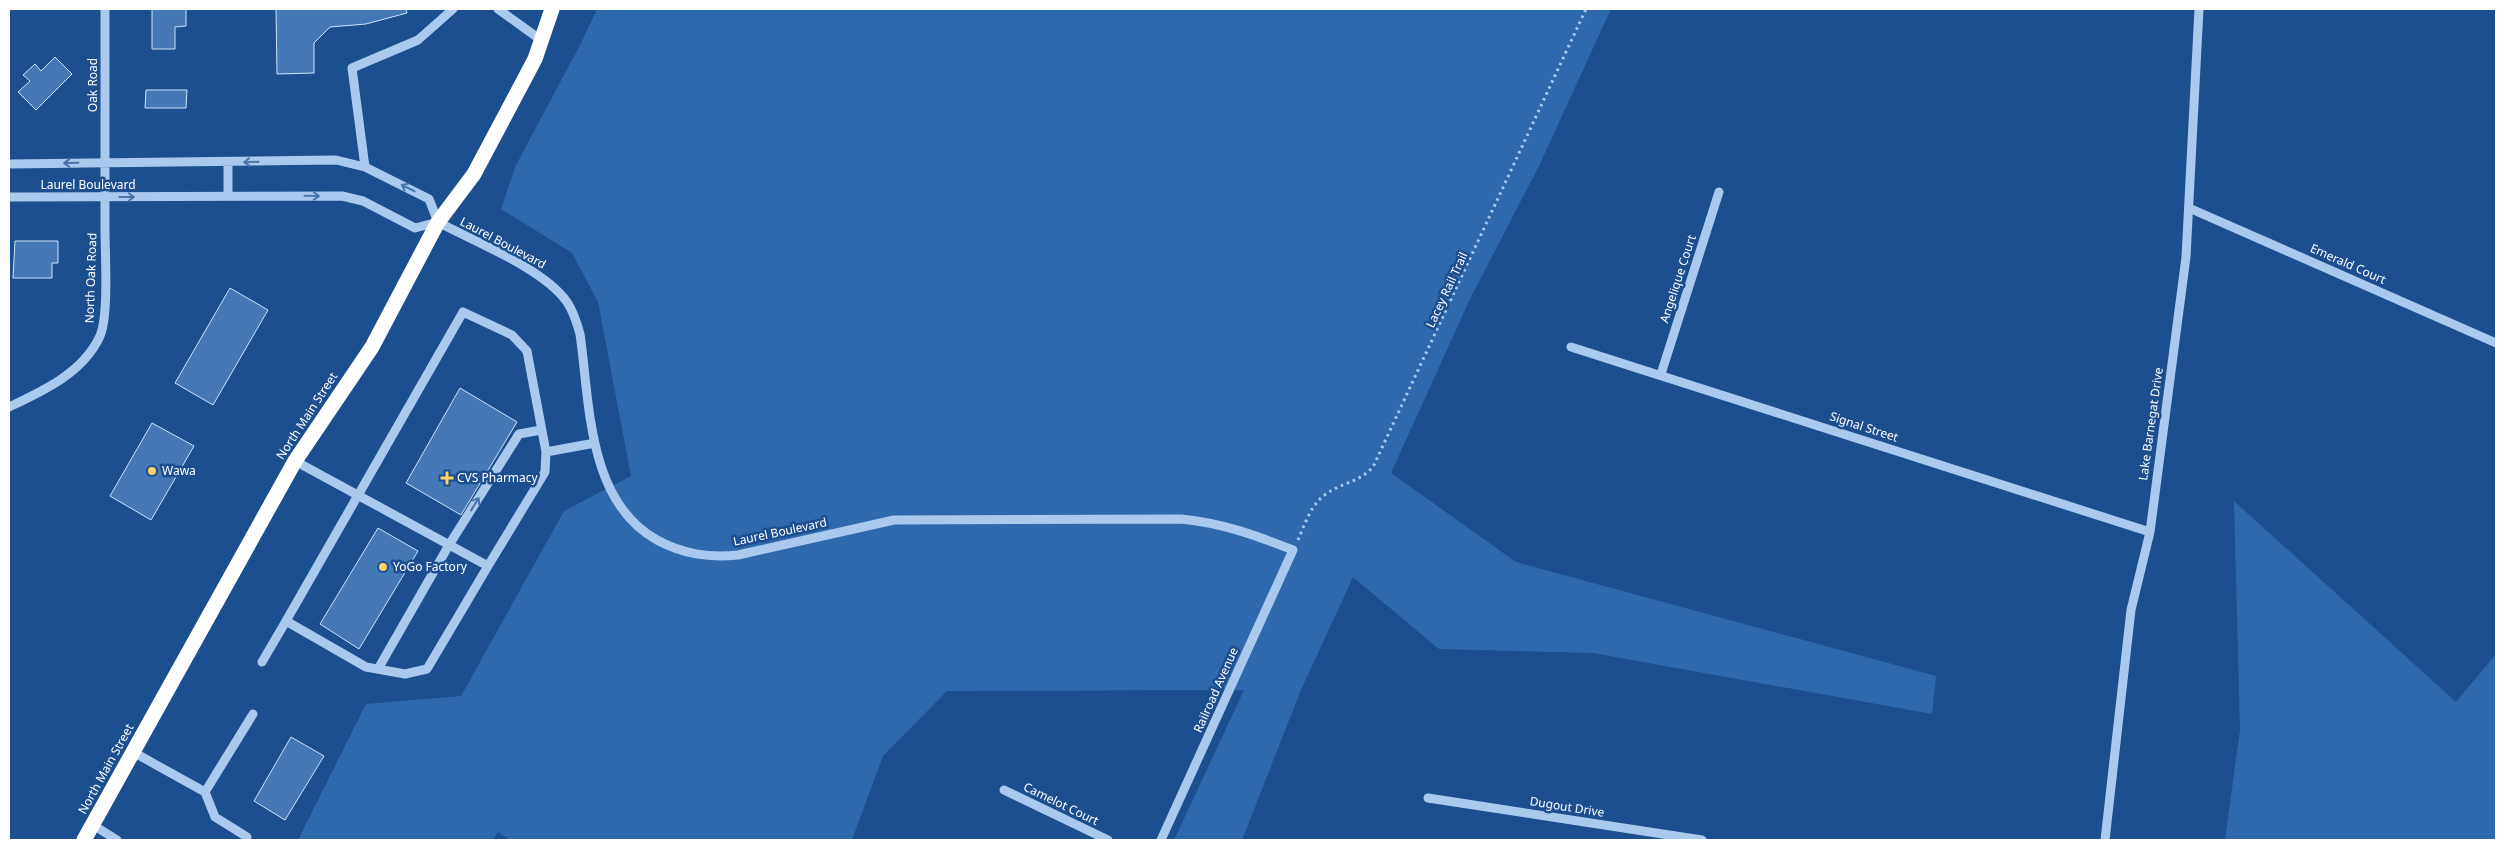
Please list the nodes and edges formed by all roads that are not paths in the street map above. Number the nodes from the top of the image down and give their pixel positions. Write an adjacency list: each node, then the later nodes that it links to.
1 (105, 9): 7 (street, Oak Road)
2 (453, 9): 10 (street)
3 (498, 9): 6 (street)
4 (552, 9): 6 (highway, North Main Street)
5 (2199, 9): 15 (street, Lake Barnegat Drive)
6 (541, 40): 16 (highway, North Main Street)
7 (105, 162): 8 (street, Laurel Boulevard); 9 (street, Laurel Boulevard, one-way to 9); 14 (street, North Oak Road)
8 (228, 162): 10 (street, Laurel Boulevard, one-way to 8); 12 (street)
9 (9, 164)
10 (365, 167): 16 (street, Laurel Boulevard, one-way to 10)
11 (1719, 192): 19 (street, Angelique Court)
12 (228, 196): 14 (street, Laurel Boulevard, one-way to 12); 16 (street, Laurel Boulevard, one-way to 16)
13 (9, 197): 14 (street, Laurel Boulevard)
14 (105, 197): 20 (street, North Oak Road)
15 (2189, 208): 17 (street, Emerald Court); 26 (street, Lake Barnegat Drive)
16 (438, 222): 22 (street, Laurel Boulevard); 24 (highway, North Main Street)
17 (2496, 343)
18 (1571, 346): 19 (street, Signal Street)
19 (1661, 374): 26 (street, Signal Street)
20 (9, 407)
21 (541, 430): 23 (street); 25 (street); 27 (street, one-way to 21)
22 (595, 443): 23 (street); 28 (street, Laurel Boulevard)
23 (546, 452): 29 (street)
24 (295, 461): 25 (street); 34 (highway, North Main Street)
25 (359, 496): 27 (street); 30 (street)
26 (2150, 532): 45 (street, Lake Barnegat Drive)
27 (449, 545): 29 (street); 32 (street)
28 (1293, 550): 43 (street, Railroad Avenue)
29 (488, 566): 32 (street)
30 (286, 622): 31 (street); 32 (street)
31 (262, 662)
32 (378, 669)
33 (253, 714): 36 (street)
34 (133, 752): 36 (street); 38 (highway, North Main Street)
35 (1004, 790): 42 (street, Camelot Court)
36 (205, 792): 39 (street)
37 (1428, 798): 44 (street, Dugout Drive)
38 (92, 824): 40 (highway, North Main Street); 41 (street)
39 (247, 838)
40 (84, 840)
41 (117, 840)
42 (1108, 840)
43 (1161, 840)
44 (1702, 840)
45 (2104, 840)

